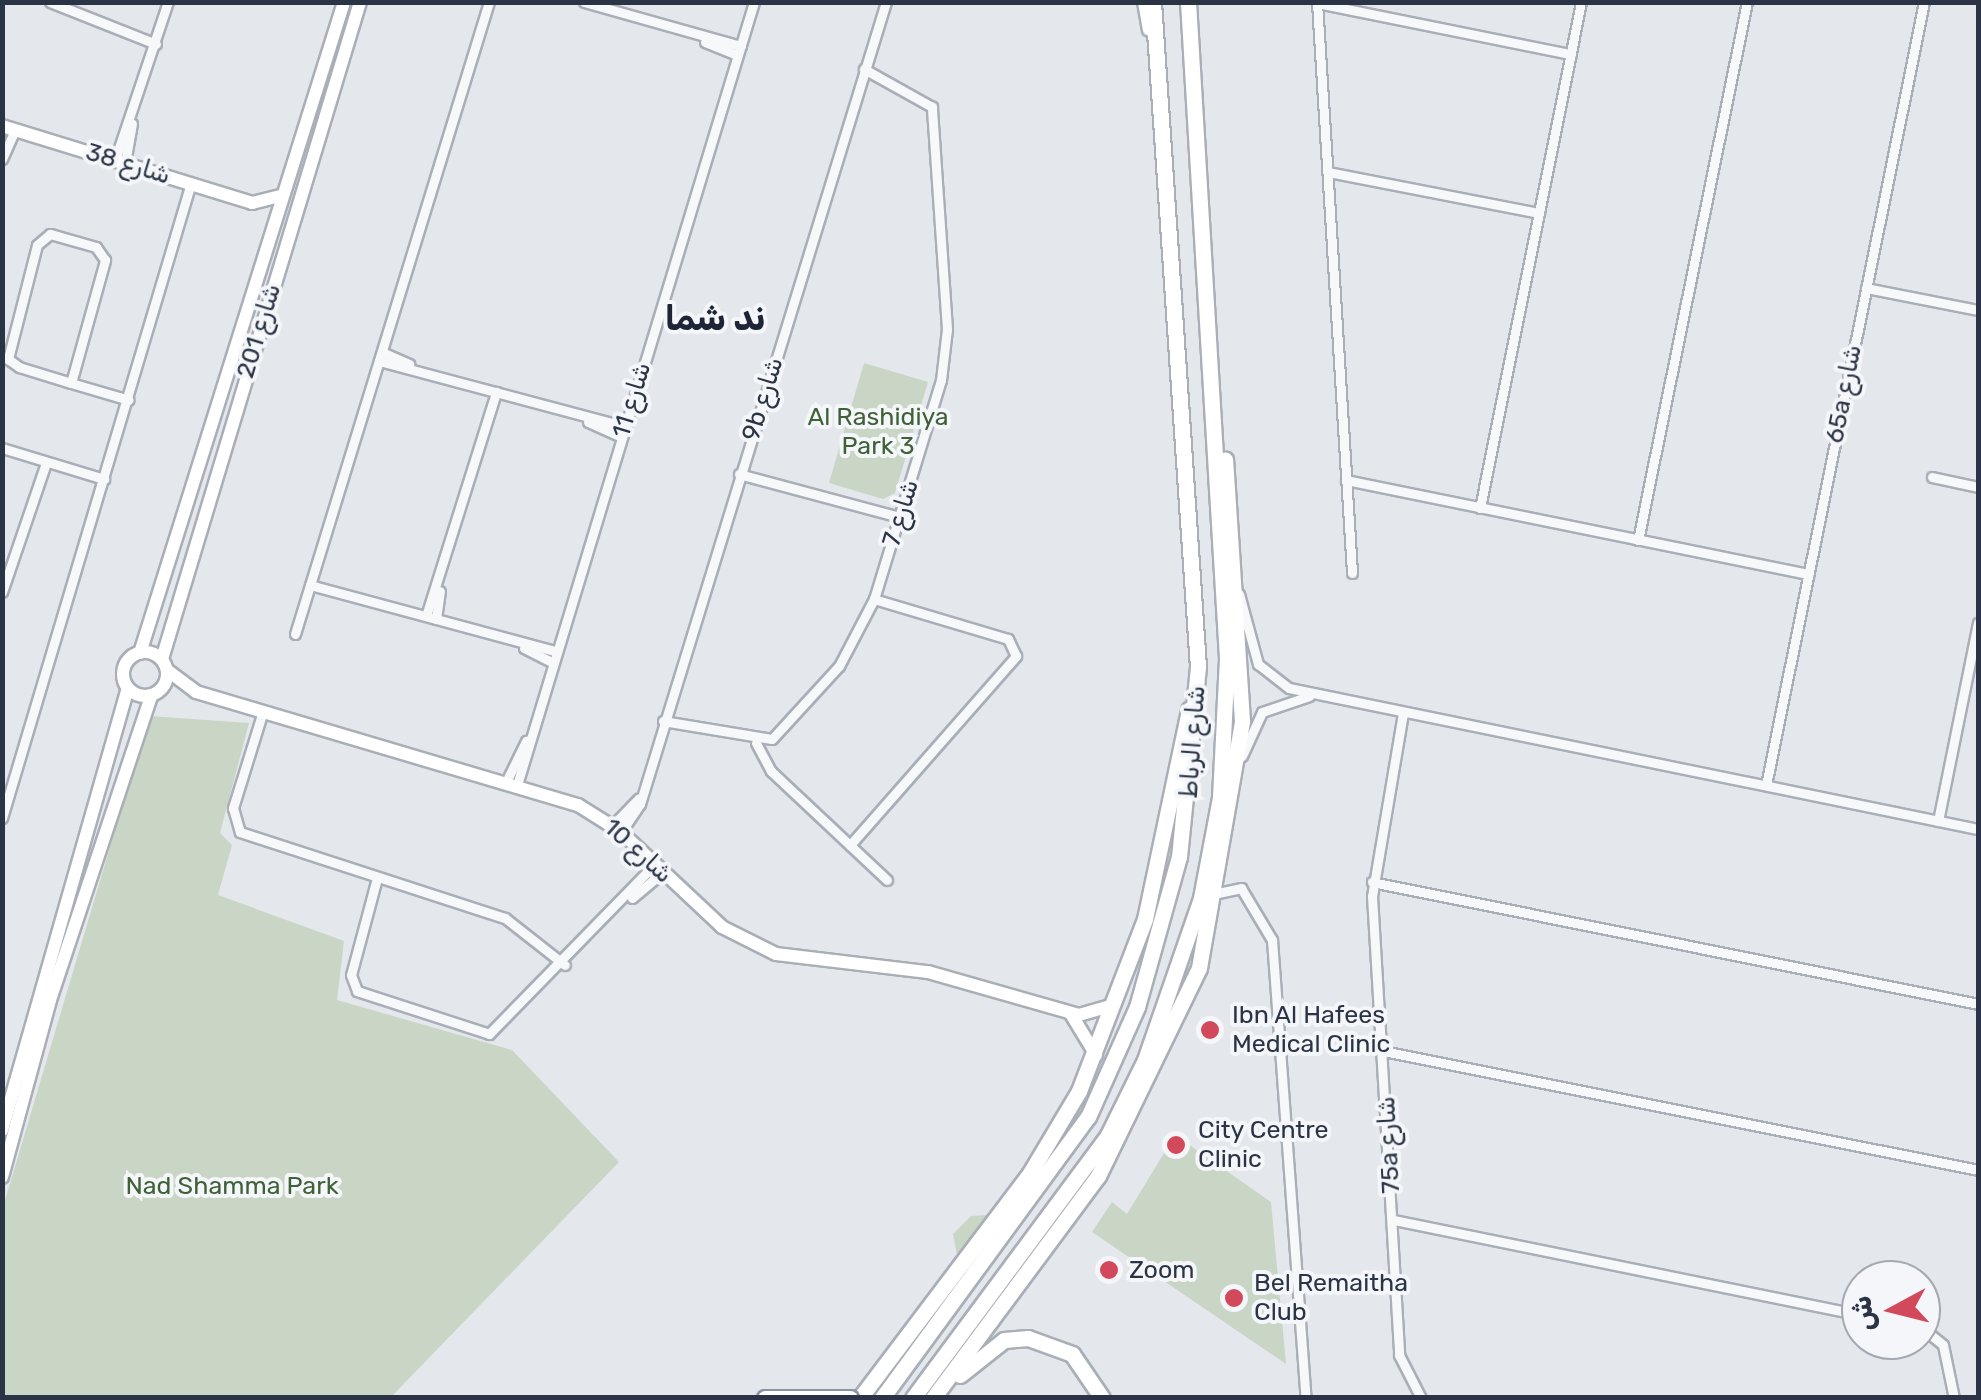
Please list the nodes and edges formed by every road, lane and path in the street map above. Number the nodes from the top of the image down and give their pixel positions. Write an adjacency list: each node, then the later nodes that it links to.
1 (50, 2): 16 (street)
2 (168, 2): 16 (street)
3 (344, 2): 26 (street, شارع 201)
4 (360, 2): 60 (street, شارع 201)
5 (489, 2): 32 (street)
6 (584, 2): 17 (street)
7 (754, 2): 17 (street, شارع 11)
8 (1144, 2): 18 (street)
9 (1153, 2): 18 (highway, شارع الرباط)
10 (1582, 2): 19 (street)
11 (1748, 2): 47 (street)
12 (1924, 2): 30 (street, 65a شارع)
13 (1317, 3): 19 (street); 24 (street)
14 (885, 4): 20 (street, 9b شارع)
15 (1189, 6): 34 (highway, شارع الرباط)
16 (156, 44): 23 (street)
17 (739, 50): 37 (street, شارع 11)
18 (1155, 54): 61 (highway, شارع الرباط)
19 (1571, 54): 28 (street)
20 (863, 73): 40 (street, 9b شارع); 46 (street, شارع 7)
21 (6, 130): 22 (street); 23 (street, شارع 38)
22 (2, 159)
23 (120, 162): 25 (street, شارع 38)
24 (1328, 172): 28 (street); 43 (street)
25 (194, 184): 27 (street, شارع 38); 36 (street)
26 (284, 195): 27 (street); 29 (street, شارع 201)
27 (252, 203): 29 (street)
28 (1539, 214): 45 (street)
29 (272, 230): 57 (street, شارع 201)
30 (1866, 288): 31 (street); 49 (street, 65a شارع)
31 (1978, 310)
32 (380, 356): 35 (street); 50 (street)
33 (71, 383): 33 (street); 36 (street)
34 (1211, 383): 51 (highway); 103 (highway, شارع الرباط)
35 (500, 393): 37 (street); 54 (street)
36 (129, 400): 42 (street)
37 (623, 432): 59 (street, شارع 11)
38 (2, 448): 39 (street)
39 (46, 463): 42 (street); 52 (street)
40 (741, 470): 46 (street); 68 (street, 9b شارع)
41 (1932, 476): 44 (street)
42 (104, 479): 75 (street)
43 (1346, 480): 45 (street); 48 (street)
44 (1978, 487)
45 (1480, 508): 47 (street)
46 (898, 521): 53 (street, شارع 7)
47 (1638, 540): 49 (street)
48 (1352, 573)
49 (1808, 574): 74 (street, 65a شارع)
50 (311, 581): 54 (street); 56 (street)
51 (1238, 584): 65 (street); 71 (highway)
52 (2, 592)
53 (874, 599): 69 (street, شارع 7); 79 (street)
54 (431, 618): 59 (street)
55 (1978, 623): 58 (street)
56 (295, 634)
57 (140, 653): 60 (street); 62 (street, شارع 201)
58 (1976, 653): 76 (street)
59 (554, 657): 73 (street, شارع 11)
60 (164, 664): 63 (street, شارع 10); 64 (street, شارع 201)
61 (1198, 667): 86 (highway); 102 (highway, شارع الرباط)
62 (128, 689): 64 (street, شارع 10); 91 (street)
63 (196, 692): 64 (street, شارع 10); 66 (street, شارع 10)
64 (154, 695): 93 (street)
65 (1316, 695): 67 (street); 71 (street)
66 (259, 710): 73 (street, شارع 10); 81 (street)
67 (1402, 713): 74 (street); 83 (street, 75a شارع)
68 (664, 717): 70 (street); 77 (street, 9b شارع)
69 (769, 741): 70 (street); 72 (street)
70 (756, 743): 72 (street)
71 (1238, 766): 84 (highway)
72 (772, 771): 79 (street)
73 (512, 784): 77 (street, شارع 10)
74 (1766, 785): 76 (street)
75 (2, 818)
76 (1938, 821): 78 (street)
77 (617, 828): 80 (street, شارع 10)
78 (1978, 830)
79 (850, 844): 82 (street)
80 (659, 868): 85 (street); 88 (street, شارع 10)
81 (380, 879): 85 (street); 85 (street)
82 (888, 880)
83 (1372, 882): 87 (street); 89 (street, 75a شارع)
84 (1218, 893): 104 (highway); 107 (street)
85 (563, 967)
86 (1120, 1000): 88 (street, شارع 10); 90 (highway)
87 (1978, 1004)
88 (1069, 1012): 90 (street)
89 (1383, 1050): 92 (street); 94 (street, 75a شارع)
90 (1096, 1055): 97 (highway)
91 (2, 1130)
92 (1978, 1170)
93 (2, 1176)
94 (1394, 1220): 95 (street); 98 (street, 75a شارع)
95 (1841, 1311)
96 (1941, 1343): 108 (street)
97 (892, 1351): 100 (highway); 101 (highway)
98 (1420, 1396)
99 (765, 1398): 100 (highway, bridge)
100 (848, 1398)
101 (860, 1398)
102 (882, 1398)
103 (913, 1398)
104 (934, 1398)
105 (942, 1398): 106 (highway)
106 (1102, 1398)
107 (1306, 1398)
108 (1954, 1398)

